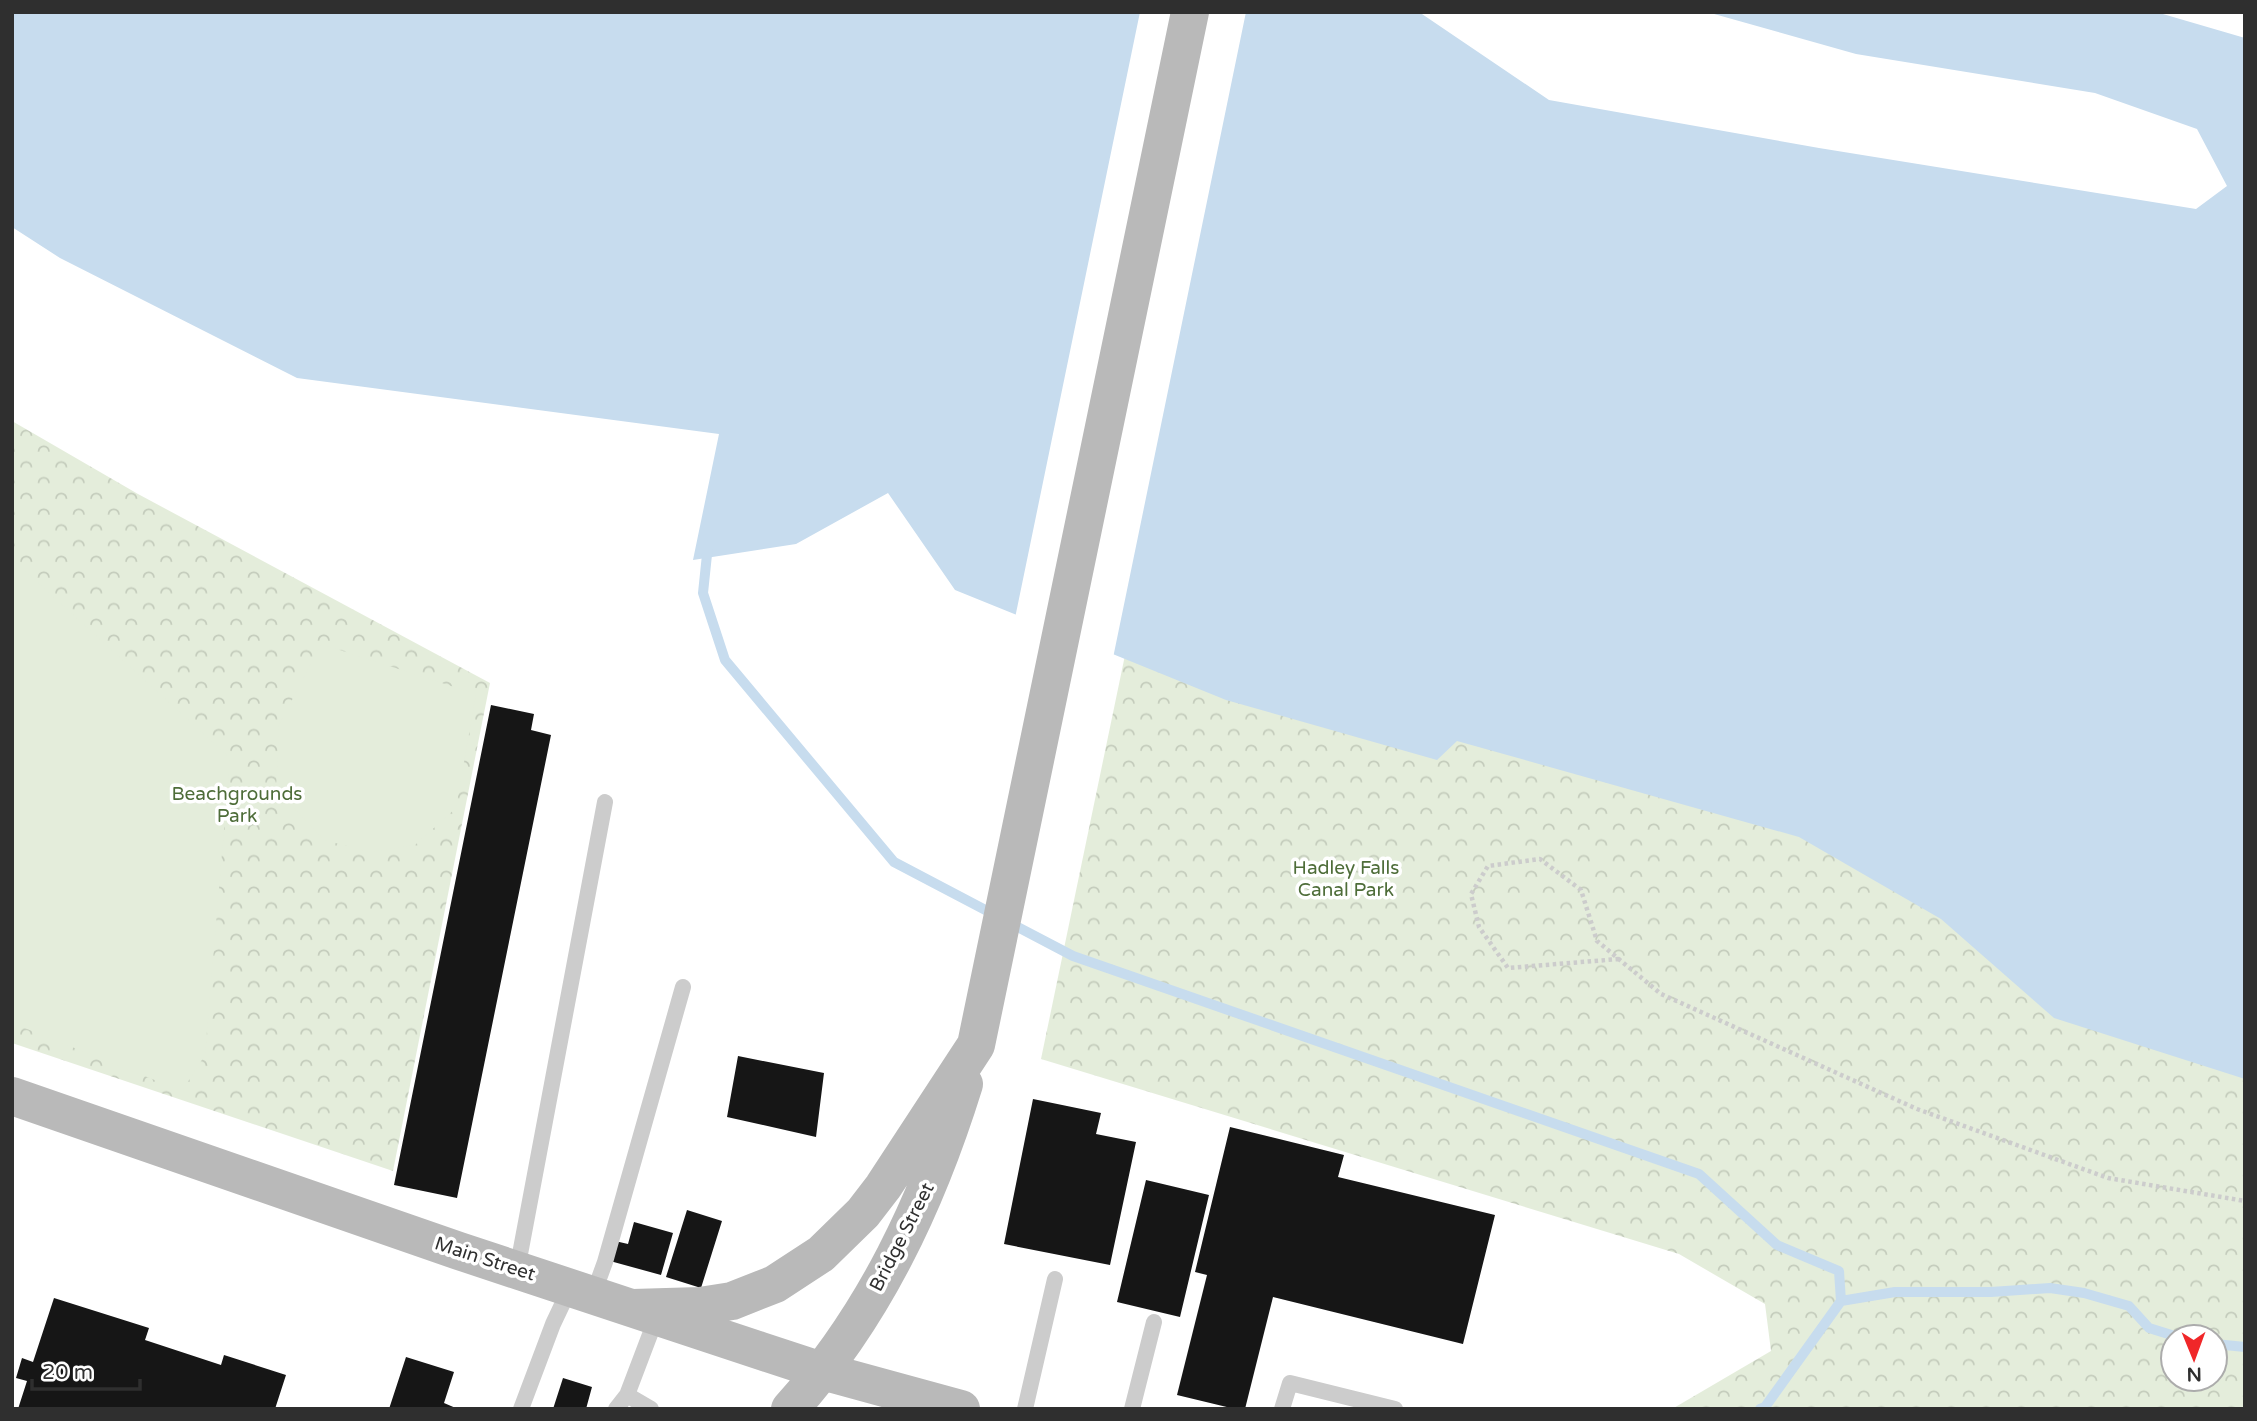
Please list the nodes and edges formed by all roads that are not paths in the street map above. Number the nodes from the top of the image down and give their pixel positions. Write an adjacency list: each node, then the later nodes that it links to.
1 (1190, 12): 4 (main road, Bridge Street)
2 (605, 802): 6 (lane)
3 (683, 987): 8 (lane)
4 (976, 1045): 9 (main road); 11 (main road, Bridge Street)
5 (12, 1096): 6 (main road, Main Street)
6 (517, 1270): 8 (main road, Main Street)
7 (1055, 1279): 18 (lane)
8 (582, 1291): 9 (main road, Main Street); 13 (lane)
9 (645, 1312): 11 (main road, Main Street); 12 (lane)
10 (1154, 1322): 19 (lane)
11 (822, 1371): 16 (main road, Bridge Street); 17 (main road, Main Street)
12 (627, 1395): 14 (lane); 15 (lane)
13 (521, 1409)
14 (616, 1409)
15 (651, 1409)
16 (790, 1409)
17 (961, 1409)
18 (1025, 1409)
19 (1132, 1409)
20 (1282, 1409): 21 (lane)
21 (1395, 1409)

